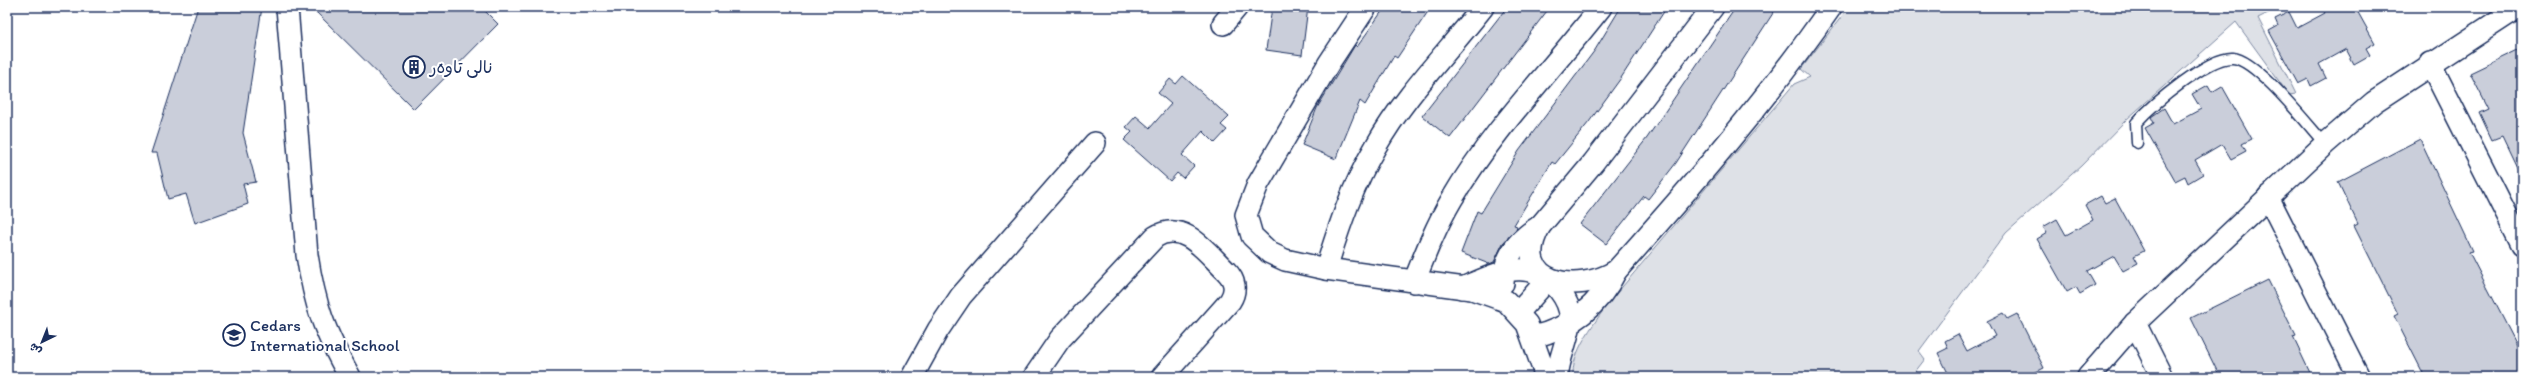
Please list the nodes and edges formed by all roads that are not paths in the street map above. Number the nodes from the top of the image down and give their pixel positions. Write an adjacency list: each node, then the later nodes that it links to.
1 (287, 7): 27 (street)
2 (1237, 7): 9 (street)
3 (1366, 7): 17 (street)
4 (1483, 7): 17 (street)
5 (1601, 7): 21 (street)
6 (1713, 7): 15 (street)
7 (1831, 7): 19 (street)
8 (2519, 7): 10 (street)
9 (1223, 24)
10 (2430, 63): 13 (street); 16 (street)
11 (1095, 143): 28 (street)
12 (2137, 143): 13 (lane)
13 (2324, 144): 14 (street)
14 (2268, 197): 25 (street); 35 (street)
15 (1540, 226): 18 (street); 20 (street)
16 (2522, 245)
17 (1326, 269): 21 (street)
18 (1504, 271): 20 (street); 22 (street); 23 (street)
19 (1616, 271): 20 (street); 24 (street)
20 (1548, 279): 23 (street); 24 (street)
21 (1414, 282): 22 (street)
22 (1460, 289): 23 (street)
23 (1512, 307): 26 (street)
24 (1570, 323): 26 (street); 32 (street)
25 (2134, 323): 33 (street); 34 (street)
26 (1533, 336): 31 (street)
27 (350, 377)
28 (912, 377)
29 (1034, 377): 30 (street)
30 (1162, 377)
31 (1546, 377)
32 (1557, 377)
33 (2088, 377)
34 (2162, 377)
35 (2359, 377)

